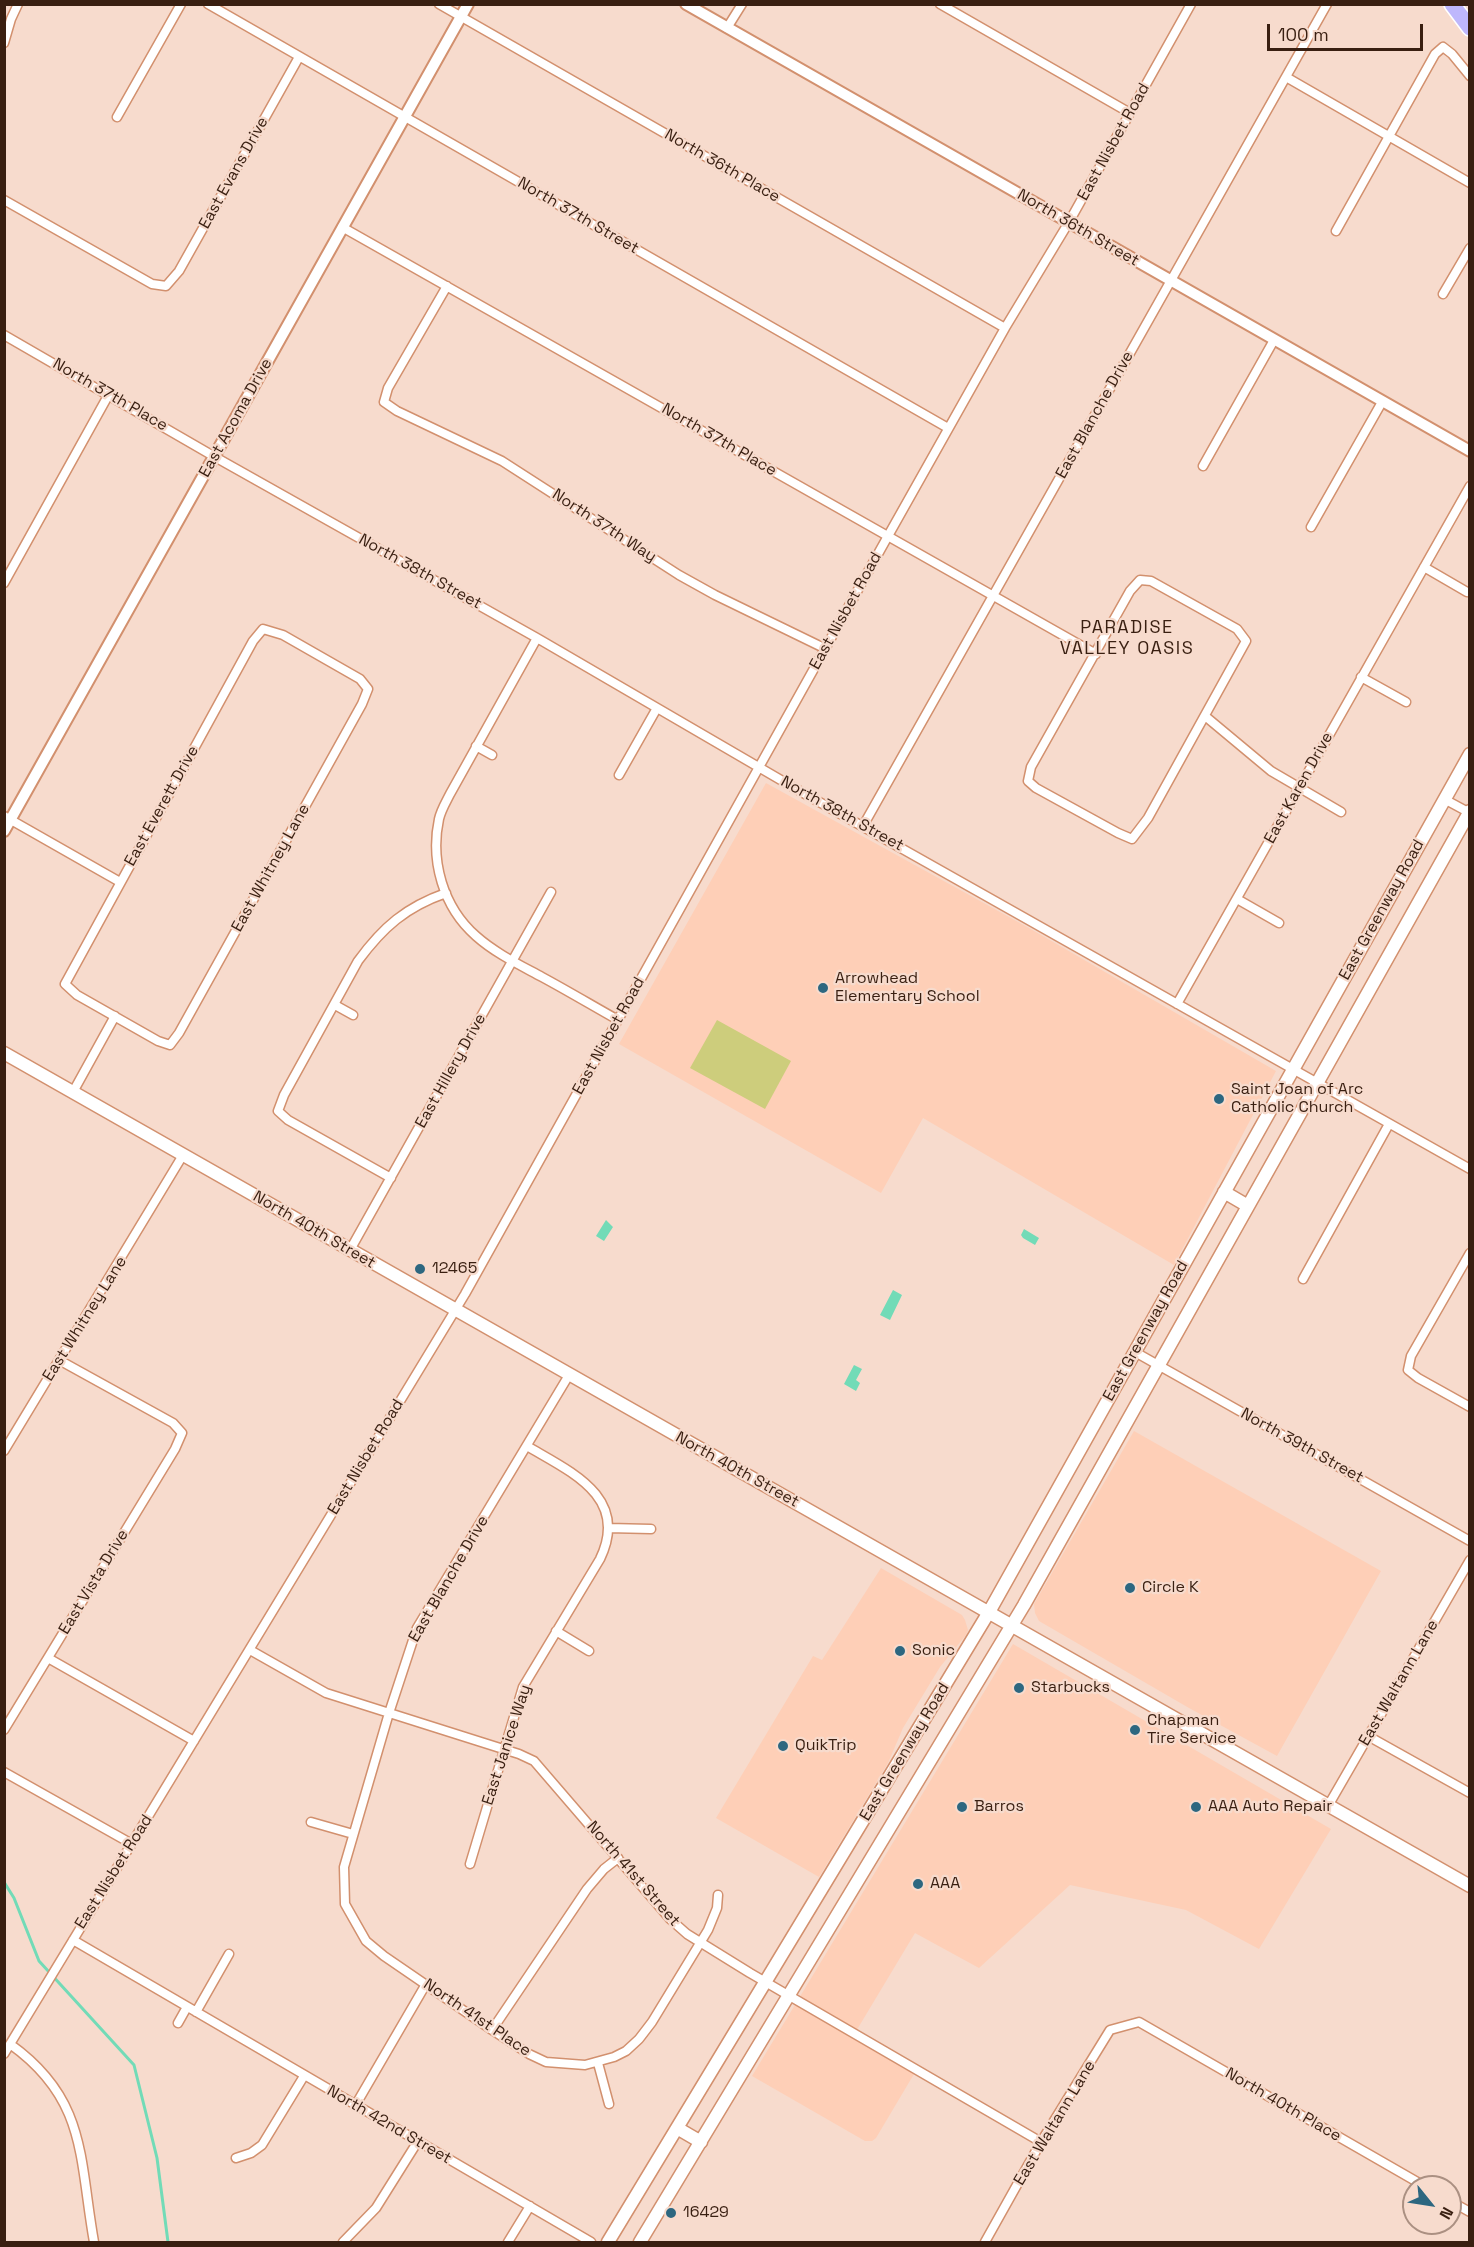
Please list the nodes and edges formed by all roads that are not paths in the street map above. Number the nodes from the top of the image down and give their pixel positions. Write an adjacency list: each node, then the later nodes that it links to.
1 (18, 4): 16 (street)
2 (181, 4): 22 (street)
3 (208, 4): 18 (street, North 37th Street)
4 (439, 4): 13 (street, North 36th Place)
5 (468, 4): 13 (street, East Acoma Drive)
6 (686, 4): 14 (street, North 36th Street)
7 (742, 4): 14 (street)
8 (940, 4): 21 (street)
9 (1179, 4): 12 (street)
10 (1327, 4): 20 (street, East Blanche Drive)
11 (1452, 4): 15 (highway)
12 (1190, 7): 21 (street, East Nisbet Road)
13 (461, 17): 23 (street, East Acoma Drive); 34 (street, North 36th Place)
14 (727, 28): 27 (street, North 36th Street)
15 (1470, 28)
16 (6, 30): 17 (street)
17 (4, 43)
18 (299, 57): 23 (street, North 37th Street); 26 (street, East Evans Drive)
19 (1470, 76): 24 (street)
20 (1286, 77): 24 (street); 31 (street, East Blanche Drive)
21 (1130, 113): 27 (street, East Nisbet Road)
22 (117, 117)
23 (404, 117): 28 (street, East Acoma Drive); 39 (street, North 37th Street)
24 (1389, 136): 25 (street); 29 (street)
25 (1470, 183)
26 (4, 200)
27 (1068, 222): 31 (street, North 36th Street); 34 (street, East Nisbet Road)
28 (342, 227): 32 (street, North 37th Place); 41 (street, East Acoma Drive)
29 (1336, 231)
30 (1470, 248): 33 (street)
31 (1170, 280): 36 (street, North 36th Street); 49 (street, East Blanche Drive)
32 (447, 286): 45 (street, North 37th Place); 51 (street, North 37th Way)
33 (1443, 294)
34 (1005, 328): 39 (street, East Nisbet Road)
35 (5, 336): 37 (street, North 37th Place)
36 (1274, 340): 38 (street, North 36th Street); 42 (street)
37 (109, 394): 41 (street, North 37th Place); 47 (street)
38 (1382, 402): 40 (street, North 36th Street); 44 (street)
39 (948, 428): 45 (street, East Nisbet Road)
40 (1470, 451)
41 (215, 457): 50 (street, North 38th Street); 67 (street, East Acoma Drive)
42 (1203, 466)
43 (1470, 486): 46 (street, East Karen Drive)
44 (1311, 526)
45 (888, 536): 49 (street, North 37th Place); 51 (street, East Nisbet Road)
46 (1424, 567): 48 (street); 53 (street, East Karen Drive)
47 (4, 583)
48 (1467, 592)
49 (994, 596): 52 (street, North 37th Place); 68 (street, East Blanche Drive)
50 (537, 638): 56 (street, North 38th Street); 58 (street)
51 (825, 648): 61 (street, East Nisbet Road)
52 (1096, 654): 57 (street); 57 (street)
53 (1361, 677): 55 (street); 63 (street, East Karen Drive)
54 (368, 688): 70 (street, East Everett Drive); 79 (street, East Whitney Lane)
55 (1406, 702)
56 (657, 708): 61 (street, North 38th Street); 62 (street)
57 (1205, 716): 63 (street)
58 (476, 746): 60 (street); 71 (street)
59 (1470, 754): 64 (main road, East Greenway Road)
60 (492, 755)
61 (760, 767): 68 (street, North 38th Street); 80 (street, East Nisbet Road)
62 (619, 776)
63 (1299, 788): 65 (street); 73 (street, East Karen Drive)
64 (1444, 799): 66 (street); 82 (main road, East Greenway Road)
65 (1341, 812)
66 (1469, 812): 83 (main road, East Greenway Road)
67 (8, 817): 69 (street, East Acoma Drive); 70 (street)
68 (863, 826): 76 (street, North 38th Street)
69 (4, 831)
70 (120, 882): 79 (street, East Everett Drive)
71 (446, 892): 75 (street); 77 (street)
72 (551, 892): 75 (street, East Hillery Drive)
73 (1236, 899): 74 (street); 76 (street, East Karen Drive)
74 (1279, 923)
75 (512, 960): 80 (street); 88 (street, East Hillery Drive)
76 (1176, 1004): 82 (street, North 38th Street)
77 (335, 1005): 78 (street); 88 (street)
78 (352, 1015)
79 (115, 1016): 84 (street)
80 (618, 1020): 94 (street, East Nisbet Road)
81 (4, 1053): 84 (main road, North 40th Street)
82 (1292, 1070): 83 (street, North 38th Street); 89 (main road, East Greenway Road)
83 (1317, 1083): 85 (street, North 38th Street); 90 (main road, East Greenway Road)
84 (73, 1092): 86 (main road, North 40th Street)
85 (1389, 1124): 87 (street, North 38th Street); 93 (street)
86 (183, 1155): 91 (main road, North 40th Street); 96 (street, East Whitney Lane)
87 (1470, 1169)
88 (391, 1178): 91 (street, East Hillery Drive)
89 (1224, 1192): 90 (main road); 95 (main road, East Greenway Road)
90 (1248, 1206): 97 (main road, East Greenway Road)
91 (350, 1250): 94 (main road, North 40th Street)
92 (1470, 1253): 99 (street)
93 (1303, 1279)
94 (456, 1310): 98 (main road, North 40th Street); 109 (street, East Nisbet Road)
95 (1135, 1352): 97 (street, North 39th Street); 106 (main road, East Greenway Road)
96 (59, 1360): 101 (street, East Whitney Lane); 111 (street, East Vista Drive)
97 (1159, 1366): 104 (street, North 39th Street); 107 (main road, East Greenway Road)
98 (569, 1375): 100 (street, East Blanche Drive); 106 (main road, North 40th Street)
99 (1470, 1407)
100 (527, 1446): 102 (street); 112 (street, East Blanche Drive)
101 (4, 1451)
102 (608, 1528): 103 (street); 108 (street, East Janice Way)
103 (651, 1529)
104 (1470, 1541)
105 (1470, 1560): 114 (street, East Waltann Lane)
106 (989, 1612): 107 (main road, North 40th Street); 131 (main road, East Greenway Road)
107 (1012, 1625): 119 (main road, North 40th Street); 133 (main road, East Greenway Road)
108 (556, 1631): 110 (street); 116 (street, East Janice Way)
109 (250, 1650): 112 (street, North 41st Street); 115 (street, East Nisbet Road)
110 (589, 1651)
111 (48, 1658): 113 (street, East Vista Drive); 115 (street)
112 (389, 1713): 116 (street, North 41st Street); 121 (street, East Blanche Drive)
113 (4, 1730)
114 (1368, 1736): 118 (street); 119 (street, East Waltann Lane)
115 (194, 1741): 122 (street, East Nisbet Road)
116 (504, 1749): 123 (street, North 41st Street); 124 (street, East Janice Way)
117 (4, 1772): 122 (street)
118 (1469, 1792)
119 (1328, 1806): 125 (main road, North 40th Street)
120 (311, 1821): 121 (street)
121 (353, 1834): 127 (street, East Blanche Drive)
122 (132, 1844): 128 (street, East Nisbet Road)
123 (618, 1858): 129 (street, North 41st Street); 138 (street)
124 (470, 1864)
125 (1470, 1886)
126 (718, 1895): 129 (street)
127 (345, 1904): 132 (street, North 41st Place)
128 (73, 1940): 134 (street, North 42nd Street); 139 (street, East Nisbet Road)
129 (700, 1942): 131 (street, North 41st Street); 141 (street)
130 (229, 1954): 135 (street)
131 (766, 1982): 133 (street, North 41st Street); 145 (main road, East Greenway Road)
132 (426, 1984): 138 (street, North 41st Place); 144 (street)
133 (790, 1995): 147 (main road, East Greenway Road); 148 (street, North 41st Street)
134 (187, 2007): 135 (street, North 42nd Street); 137 (street)
135 (196, 2012): 142 (street, North 42nd Street)
136 (1139, 2022): 148 (street, East Waltann Lane); 150 (street, North 40th Place)
137 (178, 2023)
138 (492, 2030): 141 (street, North 41st Place)
139 (10, 2044): 140 (street, East Nisbet Road); 152 (street)
140 (4, 2054)
141 (598, 2063): 143 (street)
142 (304, 2076): 144 (street, North 42nd Street); 149 (street)
143 (609, 2104)
144 (356, 2106): 146 (street, North 42nd Street)
145 (677, 2128): 147 (main road); 156 (main road, East Greenway Road)
146 (418, 2141): 151 (street, North 42nd Street); 153 (street)
147 (701, 2142): 157 (main road, East Greenway Road)
148 (1041, 2142): 158 (street, East Waltann Lane)
149 (236, 2158)
150 (1405, 2175)
151 (530, 2206): 154 (street); 155 (street, North 42nd Street)
152 (94, 2242)
153 (343, 2242)
154 (508, 2242)
155 (591, 2242)
156 (608, 2242)
157 (640, 2242)
158 (985, 2242)

